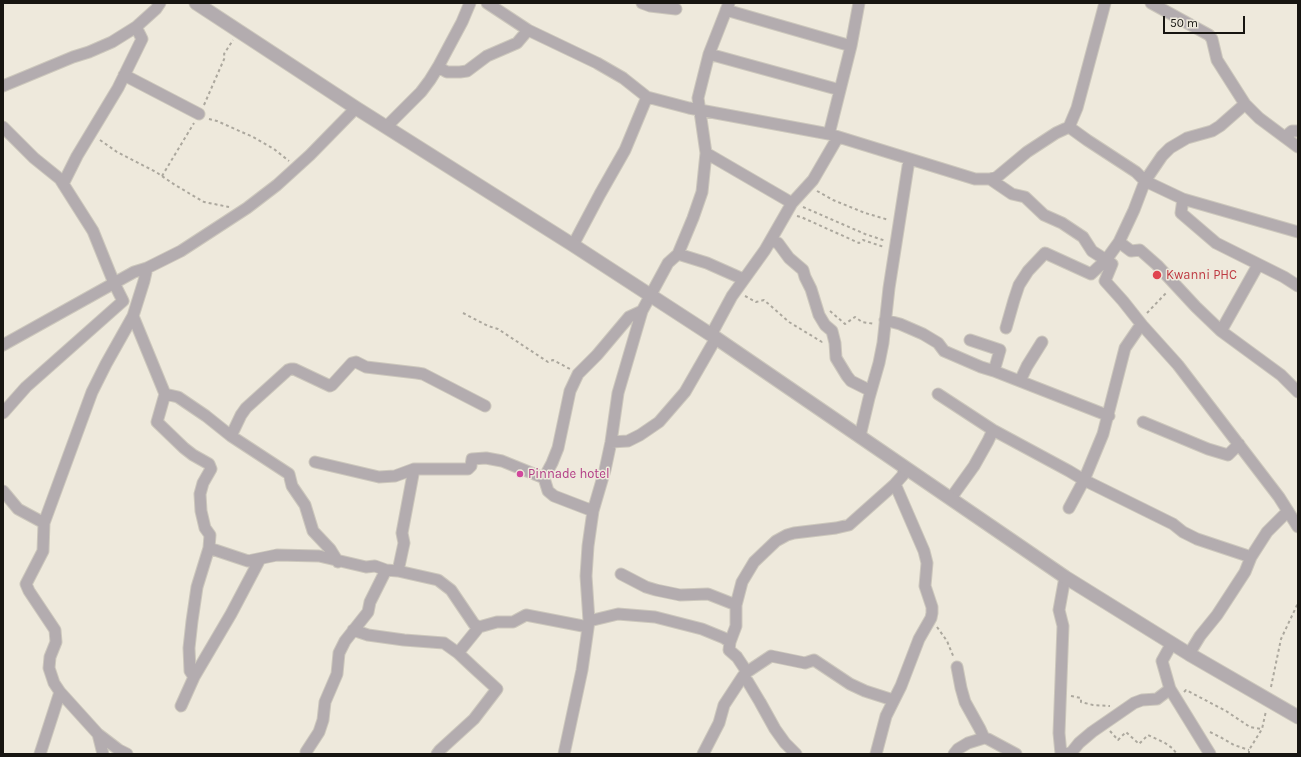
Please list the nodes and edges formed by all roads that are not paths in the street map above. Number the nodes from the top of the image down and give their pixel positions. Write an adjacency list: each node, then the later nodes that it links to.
1 (160, 3): 11 (street)
2 (470, 3): 15 (street)
3 (487, 3): 12 (street)
4 (642, 3): 10 (street)
5 (859, 3): 13 (street)
6 (1105, 3): 26 (street)
7 (1152, 3): 20 (street)
8 (203, 5): 21 (street)
9 (727, 6): 13 (street); 14 (street)
10 (676, 9)
11 (136, 27): 16 (street); 17 (street)
12 (528, 30): 15 (street); 19 (street)
13 (851, 46): 18 (street)
14 (709, 54): 18 (street); 22 (street)
15 (438, 67): 25 (street)
16 (124, 75): 23 (street); 35 (street)
17 (3, 86)
18 (840, 90): 28 (street)
19 (647, 97): 22 (street); 41 (street)
20 (1245, 104): 29 (street); 34 (street)
21 (356, 108): 25 (street); 45 (street)
22 (700, 109): 28 (street); 31 (street)
23 (199, 114)
24 (3, 127): 35 (street)
25 (386, 127): 41 (street)
26 (1069, 127): 33 (street); 34 (street)
27 (1298, 130): 29 (street)
28 (834, 136): 32 (street); 37 (street)
29 (1285, 137): 30 (street)
30 (1298, 147)
31 (706, 153): 37 (street); 42 (street)
32 (908, 160): 33 (street); 52 (street)
33 (990, 179): 43 (street)
34 (1145, 181): 36 (street); 40 (street)
35 (63, 184): 47 (street)
36 (1184, 199): 38 (street); 44 (street)
37 (792, 203): 39 (street)
38 (1298, 232)
39 (771, 241): 46 (street); 62 (street)
40 (1119, 242): 43 (street); 55 (street)
41 (573, 245): 49 (street)
42 (678, 254): 46 (street); 49 (street)
43 (1106, 260): 53 (street); 54 (street)
44 (1258, 265): 48 (street); 55 (street)
45 (147, 268): 47 (street); 51 (street)
46 (743, 279): 56 (street)
47 (114, 283): 59 (street); 67 (street)
48 (1298, 286)
49 (650, 295): 50 (street); 56 (street)
50 (642, 310): 73 (street); 78 (street)
51 (133, 316): 64 (street); 86 (street)
52 (885, 322): 60 (street); 62 (street)
53 (1140, 323): 68 (street); 74 (street)
54 (1006, 328)
55 (1221, 331): 63 (street)
56 (714, 337): 72 (street); 73 (street)
57 (970, 340): 60 (street)
58 (1042, 342): 61 (street)
59 (3, 345)
60 (994, 371): 61 (street)
61 (1020, 381): 68 (street)
62 (871, 391): 72 (street)
63 (1298, 392)
64 (165, 394): 71 (street); 88 (street)
65 (938, 394): 70 (street)
66 (484, 406): 71 (street)
67 (3, 413)
68 (1109, 416): 79 (street)
69 (1143, 422): 74 (street)
70 (992, 430): 79 (street); 82 (street)
71 (231, 436): 91 (street)
72 (860, 436): 76 (street)
73 (611, 442): 84 (street)
74 (1239, 444): 85 (street)
75 (315, 462): 77 (street)
76 (904, 467): 80 (street); 82 (street)
77 (414, 468): 78 (street); 93 (street)
78 (544, 478): 84 (street)
79 (1084, 480): 83 (street); 89 (street)
80 (895, 484): 96 (street); 109 (street)
81 (3, 490): 86 (street)
82 (951, 498): 95 (street)
83 (1069, 508)
84 (593, 510): 97 (street)
85 (1288, 511): 87 (street); 89 (street)
86 (44, 523): 108 (street)
87 (1298, 527)
88 (209, 548): 90 (street); 106 (street)
89 (1251, 557): 103 (street)
90 (260, 559): 91 (street); 106 (street)
91 (338, 562): 92 (street)
92 (386, 570): 93 (street); 99 (street)
93 (398, 571): 98 (street)
94 (621, 574): 96 (street)
95 (1065, 577): 101 (street); 125 (street)
96 (736, 605): 100 (street)
97 (588, 624): 98 (street); 100 (street); 119 (street)
98 (479, 627): 102 (street)
99 (353, 630): 102 (street); 117 (street)
100 (730, 642): 105 (street)
101 (1172, 643): 103 (street); 107 (street)
102 (458, 653): 118 (street)
103 (1189, 654): 111 (street)
104 (957, 667): 113 (street)
105 (745, 674): 109 (street); 120 (street); 121 (street)
106 (194, 677): 110 (street)
107 (1170, 689): 125 (street); 126 (street)
108 (60, 692): 112 (street); 114 (street)
109 (893, 700): 122 (street)
110 (181, 706)
111 (1298, 717)
112 (98, 734): 115 (street); 116 (street)
113 (984, 738): 123 (street); 124 (street)
114 (40, 754)
115 (103, 754)
116 (127, 754)
117 (307, 754)
118 (437, 754)
119 (564, 754)
120 (703, 754)
121 (796, 754)
122 (876, 754)
123 (954, 754)
124 (1016, 754)
125 (1060, 754)
126 (1210, 754)

